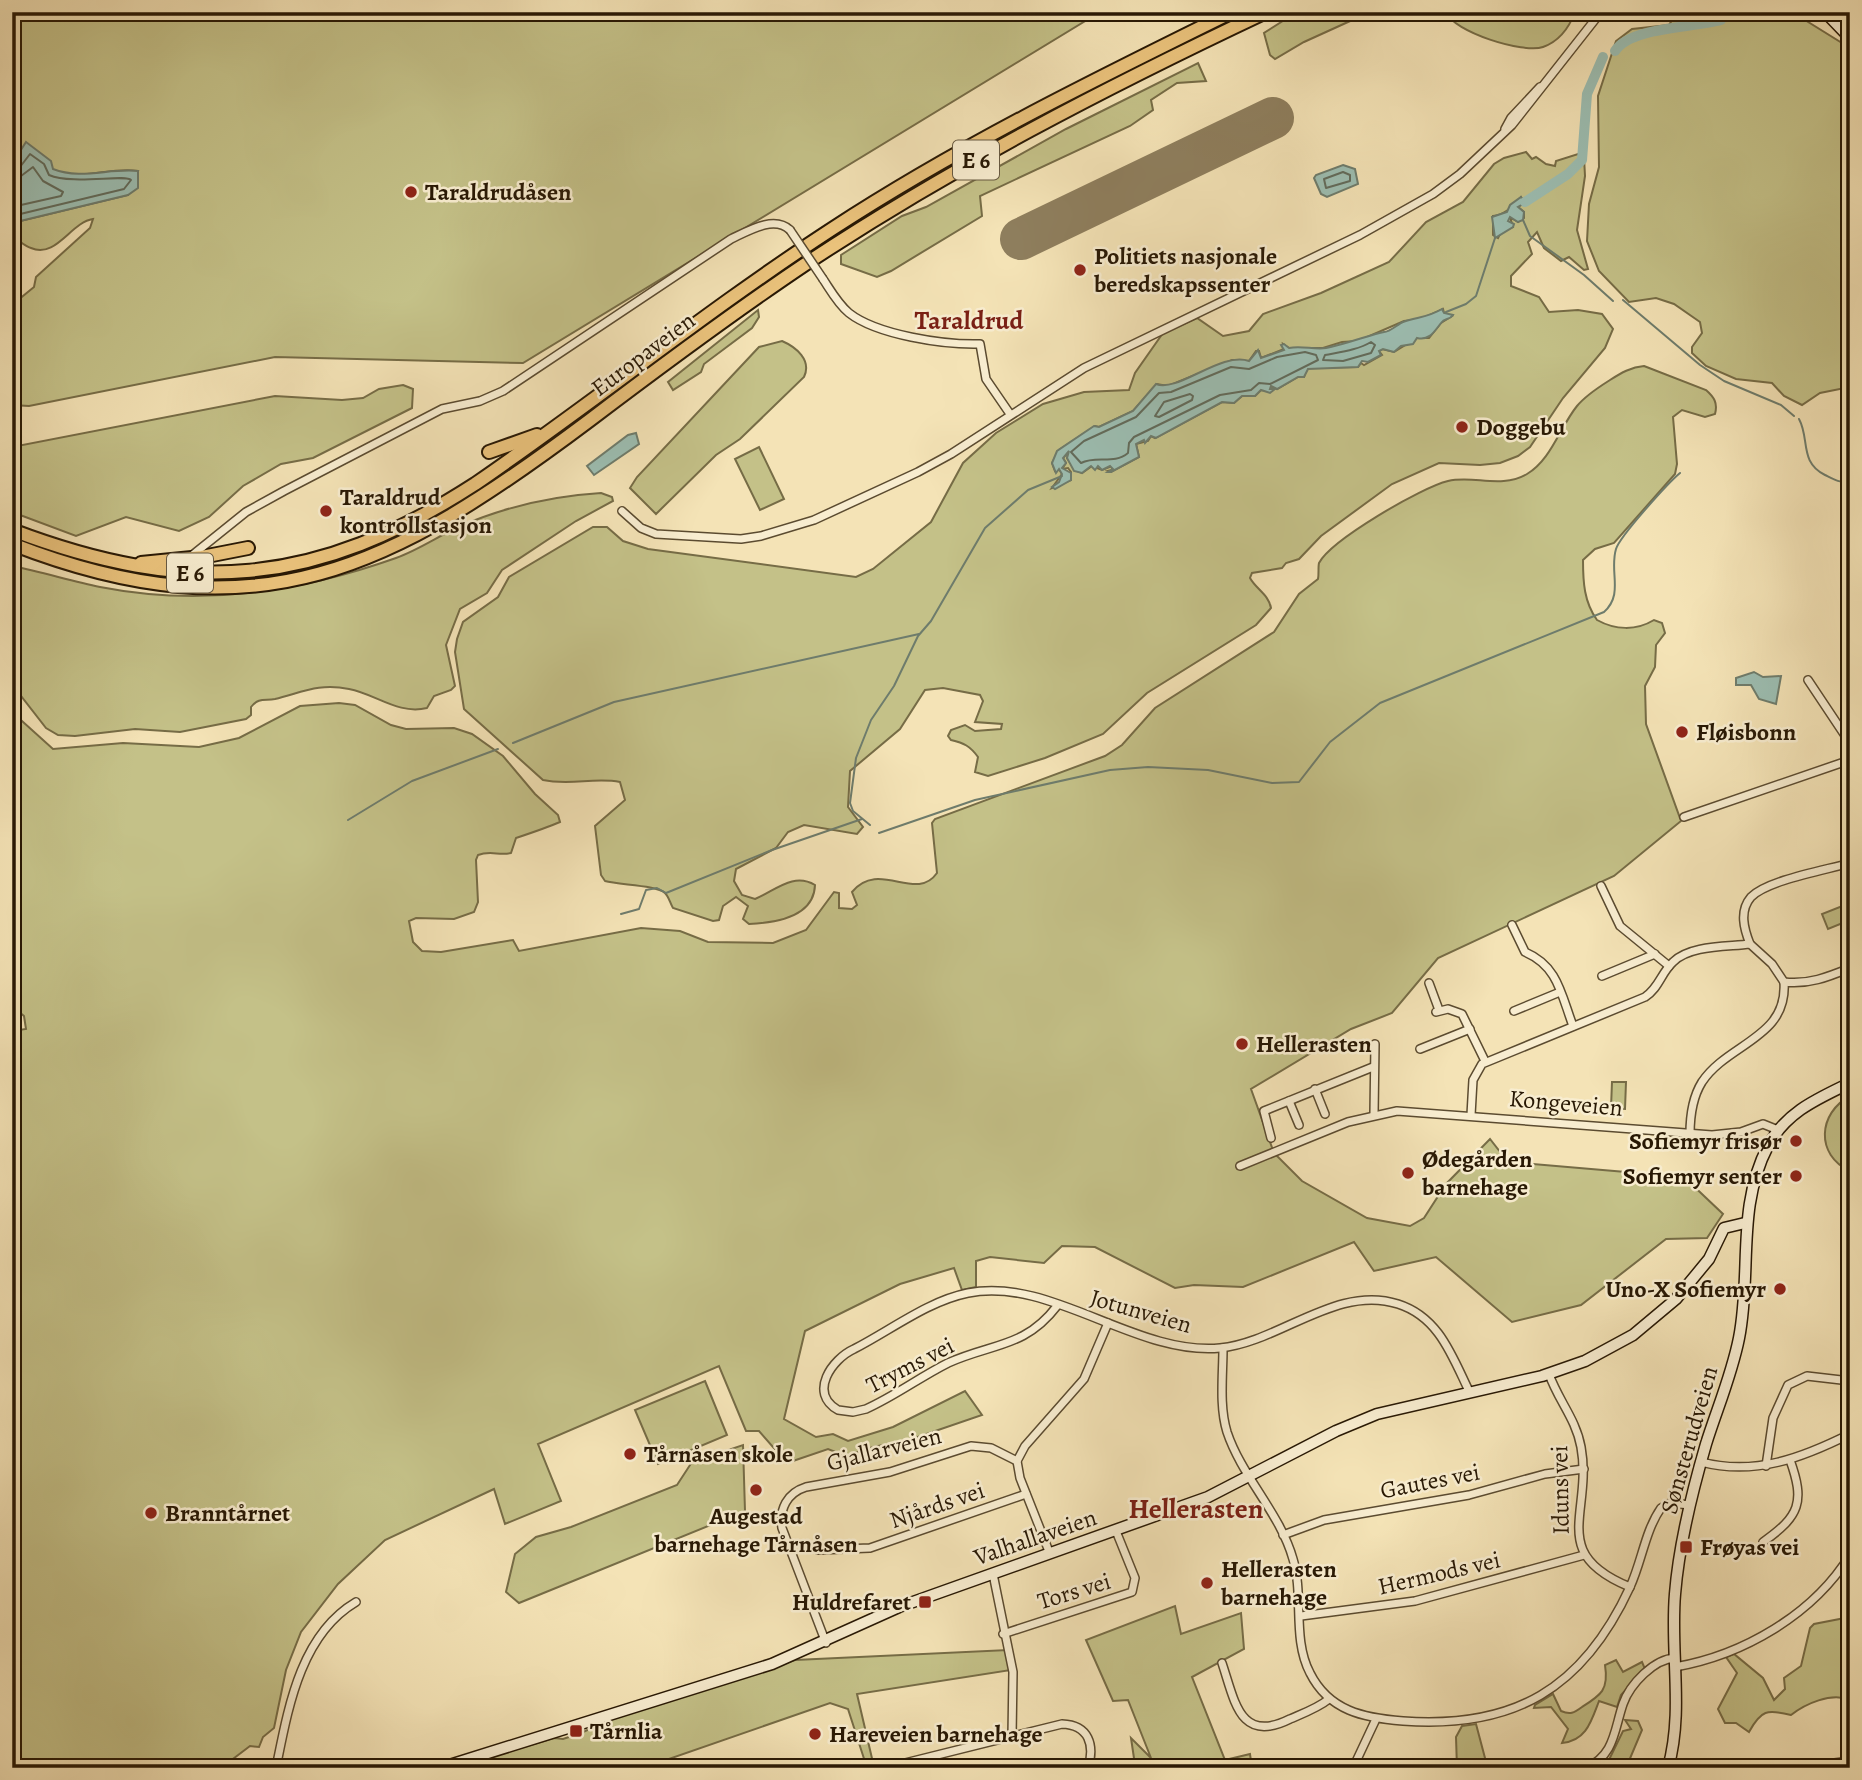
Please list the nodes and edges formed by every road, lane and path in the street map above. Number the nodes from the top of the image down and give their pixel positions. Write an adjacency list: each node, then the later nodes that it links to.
1 (1232, 12): 7 (highway, Europaveien / E 6)
2 (1266, 12): 11 (highway, Europaveien / E 6)
3 (1601, 12): 6 (street)
4 (1825, 12): 5 (street)
5 (1850, 38)
6 (1010, 414): 9 (street); 13 (street, bridge)
7 (556, 426): 8 (highway, E 6); 14 (highway, Europaveien / E 6)
8 (489, 452)
9 (622, 511)
10 (12, 530): 14 (highway, Europaveien / E 6)
11 (12, 544)
12 (248, 548): 13 (highway, E 6)
13 (187, 559): 14 (highway, E 6)
14 (121, 565)
15 (1808, 680): 16 (street)
16 (1850, 743)
17 (1850, 760): 18 (street)
18 (1684, 817)
19 (1850, 863): 22 (street)
20 (1601, 886): 24 (street)
21 (1512, 925): 23 (street)
22 (1750, 944): 26 (street); 29 (street)
23 (1527, 953): 25 (street); 31 (street)
24 (1655, 954): 26 (street); 28 (street)
25 (1520, 959)
26 (1669, 965): 33 (street)
27 (1850, 968): 29 (street)
28 (1601, 976)
29 (1784, 982): 47 (street)
30 (1429, 983): 34 (street)
31 (1560, 992): 32 (street); 33 (street)
32 (1514, 1011)
33 (1573, 1026): 37 (street)
34 (1470, 1029): 36 (street); 37 (street)
35 (1375, 1044): 38 (street)
36 (1420, 1049)
37 (1485, 1062): 44 (street)
38 (1373, 1068): 40 (street); 43 (street)
39 (1850, 1083): 46 (street)
40 (1315, 1090): 41 (street); 42 (street)
41 (1289, 1101): 45 (street); 48 (street)
42 (1325, 1114)
43 (1374, 1114): 44 (street, Kongeveien); 49 (street, Kongeveien)
44 (1471, 1115): 47 (street, Kongeveien)
45 (1299, 1125)
46 (1776, 1133): 47 (street, Kongeveien); 50 (street, Sønsterudveien)
47 (1690, 1134)
48 (1271, 1138)
49 (1240, 1166)
50 (1745, 1227): 56 (street, Valhallaveien); 63 (street, Sønsterudveien)
51 (1850, 1275): 52 (street)
52 (1845, 1287)
53 (1057, 1306): 54 (street, Jotunveien); 58 (street, Jotunveien); 58 (street, Tryms vei)
54 (1108, 1323): 55 (street, Jotunveien); 62 (street)
55 (1223, 1348): 59 (street, Jotunveien); 66 (street)
56 (1549, 1374): 59 (street, Valhallaveien); 65 (street, Iduns vei)
57 (1850, 1381): 64 (street)
58 (825, 1384)
59 (1469, 1391): 66 (street, Valhallaveien)
60 (1850, 1434): 61 (street)
61 (1790, 1460): 64 (street); 71 (street)
62 (1017, 1461): 67 (street); 81 (street, Gjallarveien)
63 (1701, 1462): 64 (street); 68 (street, Sønsterudveien)
64 (1766, 1466)
65 (1584, 1469): 70 (street, Gautes vei); 74 (street, Iduns vei)
66 (1251, 1478): 69 (street, Valhallaveien); 70 (street)
67 (1026, 1494): 72 (street, Njårds vei); 73 (street)
68 (1690, 1504): 77 (street); 82 (street, Sønsterudveien)
69 (1116, 1531): 73 (street, Valhallaveien); 80 (street, Tors vei)
70 (1283, 1535): 79 (street)
71 (1763, 1542)
72 (818, 1550)
73 (1049, 1554): 76 (street, Valhallaveien)
74 (1584, 1555): 77 (street, Iduns vei); 79 (street, Hermods vei)
75 (1850, 1555): 82 (street)
76 (993, 1574): 80 (street); 81 (street, Valhallaveien)
77 (1630, 1587): 85 (street)
78 (356, 1602): 88 (street)
79 (1301, 1616): 84 (street)
80 (1003, 1634): 86 (street)
81 (826, 1643): 89 (street, Valhallaveien)
82 (1675, 1662): 93 (street); 94 (street, Sønsterudveien)
83 (1223, 1663): 84 (street)
84 (1329, 1699): 85 (street)
85 (1376, 1719): 92 (street)
86 (1012, 1736): 90 (street); 91 (street)
87 (1850, 1761): 95 (street)
88 (276, 1768)
89 (440, 1768)
90 (886, 1768)
91 (1088, 1768)
92 (1353, 1768)
93 (1586, 1768)
94 (1668, 1768)
95 (1796, 1768)

